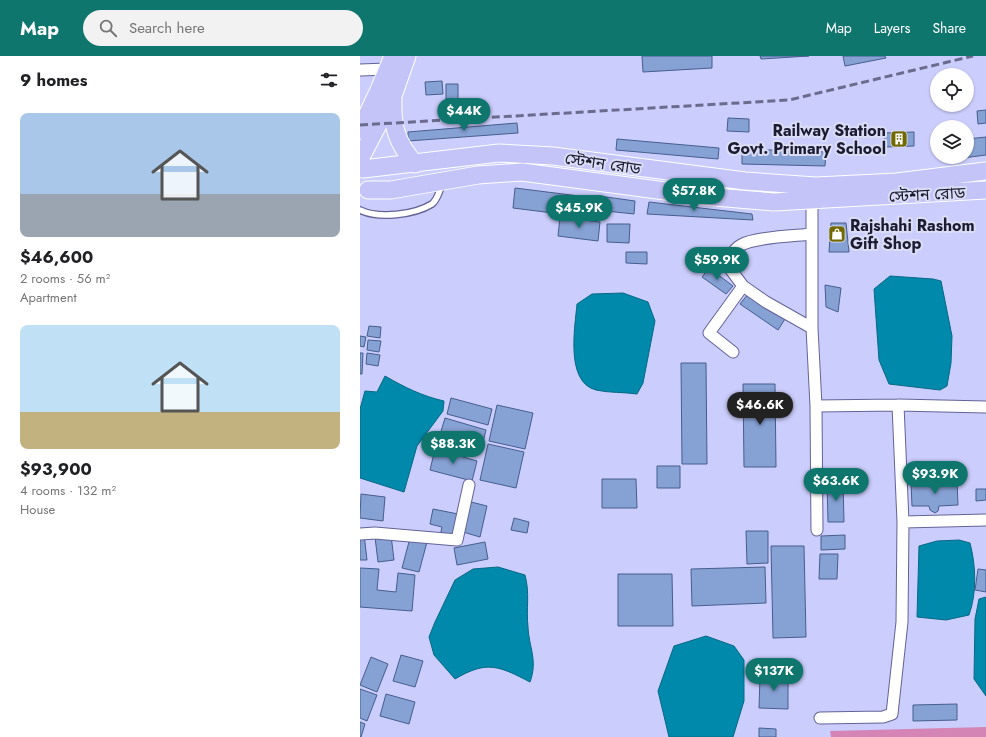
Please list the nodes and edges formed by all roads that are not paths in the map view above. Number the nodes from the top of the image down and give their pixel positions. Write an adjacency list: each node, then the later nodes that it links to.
1 (400, 61): 2 (street); 3 (main road); 4 (main road)
2 (360, 70)
3 (393, 96): 5 (main road); 6 (main road)
4 (360, 130)
5 (415, 164): 6 (main road, স্টেশন রোড); 7 (main road, স্টেশন রোড)
6 (361, 165): 10 (main road)
7 (986, 171)
8 (443, 181): 10 (main road, স্টেশন রোড); 11 (main road, স্টেশন রোড); 12 (lane)
9 (986, 190): 11 (main road, স্টেশন রোড)
10 (364, 196)
11 (812, 200): 13 (street)
12 (360, 210)
13 (812, 234): 14 (street); 15 (street)
14 (743, 286): 15 (street); 16 (street)
15 (812, 328): 18 (street)
16 (733, 352)
17 (898, 405): 18 (street); 19 (street); 22 (street)
18 (816, 406): 23 (street)
19 (986, 407)
20 (469, 485): 24 (street)
21 (986, 520): 22 (street)
22 (903, 522): 25 (street)
23 (817, 530)
24 (360, 534)
25 (820, 718)

